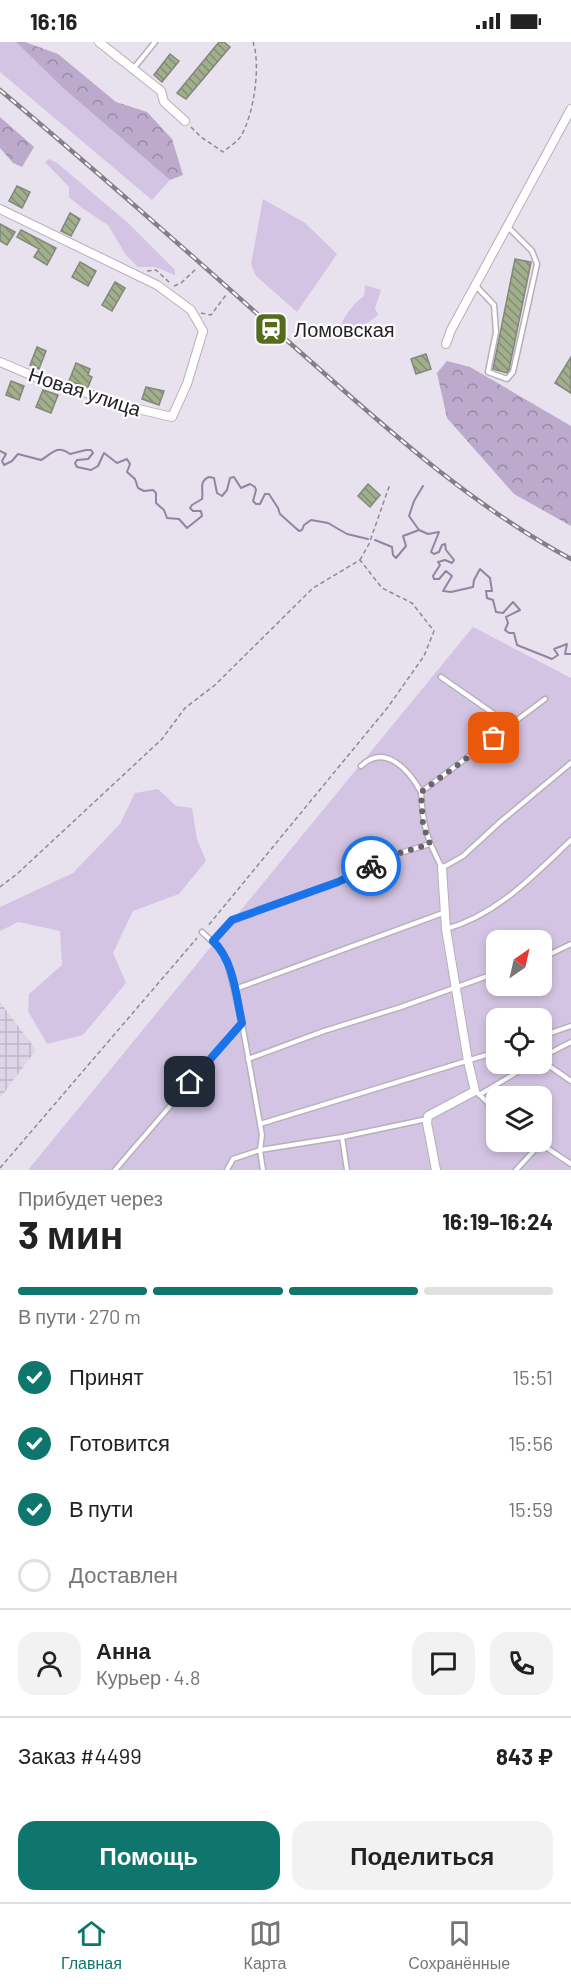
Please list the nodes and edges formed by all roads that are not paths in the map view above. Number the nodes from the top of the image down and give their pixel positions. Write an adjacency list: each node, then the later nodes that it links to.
1 (99, 42): 3 (street)
2 (155, 42): 3 (lane)
3 (133, 69): 5 (street)
4 (571, 109): 7 (street)
5 (185, 121)
6 (0, 209): 10 (street, Новая улица)
7 (507, 226): 8 (street); 8 (lane)
8 (476, 285): 9 (street)
9 (446, 344)
10 (0, 362)
11 (441, 677): 13 (lane)
12 (545, 699): 13 (lane)
13 (510, 725): 16 (lane)
14 (571, 763): 19 (lane)
15 (361, 766): 16 (lane)
16 (421, 792): 18 (lane)
17 (571, 840): 21 (lane)
18 (430, 844): 19 (lane); 23 (lane)
19 (442, 868): 20 (street)
20 (443, 913): 21 (street); 28 (lane)
21 (446, 929): 27 (street)
22 (202, 932): 23 (lane)
23 (213, 941): 28 (lane)
24 (571, 944): 25 (lane)
25 (552, 953)
26 (486, 976): 27 (lane)
27 (456, 986): 35 (lane); 36 (street)
28 (235, 989): 29 (lane)
29 (242, 1023): 35 (lane); 49 (lane)
30 (571, 1026): 31 (lane)
31 (552, 1033)
32 (571, 1042): 33 (lane)
33 (552, 1053)
34 (486, 1055): 36 (lane)
35 (248, 1059): 43 (lane)
36 (468, 1061): 40 (street); 43 (lane)
37 (552, 1067): 39 (lane)
38 (512, 1074): 40 (lane)
39 (571, 1081)
40 (477, 1093): 41 (lane); 42 (street)
41 (486, 1102)
42 (427, 1119): 44 (lane); 53 (street)
43 (260, 1124): 45 (lane)
44 (342, 1137): 45 (lane); 52 (lane)
45 (260, 1150): 50 (lane); 51 (lane)
46 (552, 1151): 48 (lane)
47 (531, 1152): 54 (lane)
48 (571, 1164)
49 (115, 1170)
50 (226, 1170)
51 (263, 1170)
52 (348, 1170)
53 (436, 1170)
54 (516, 1170)

